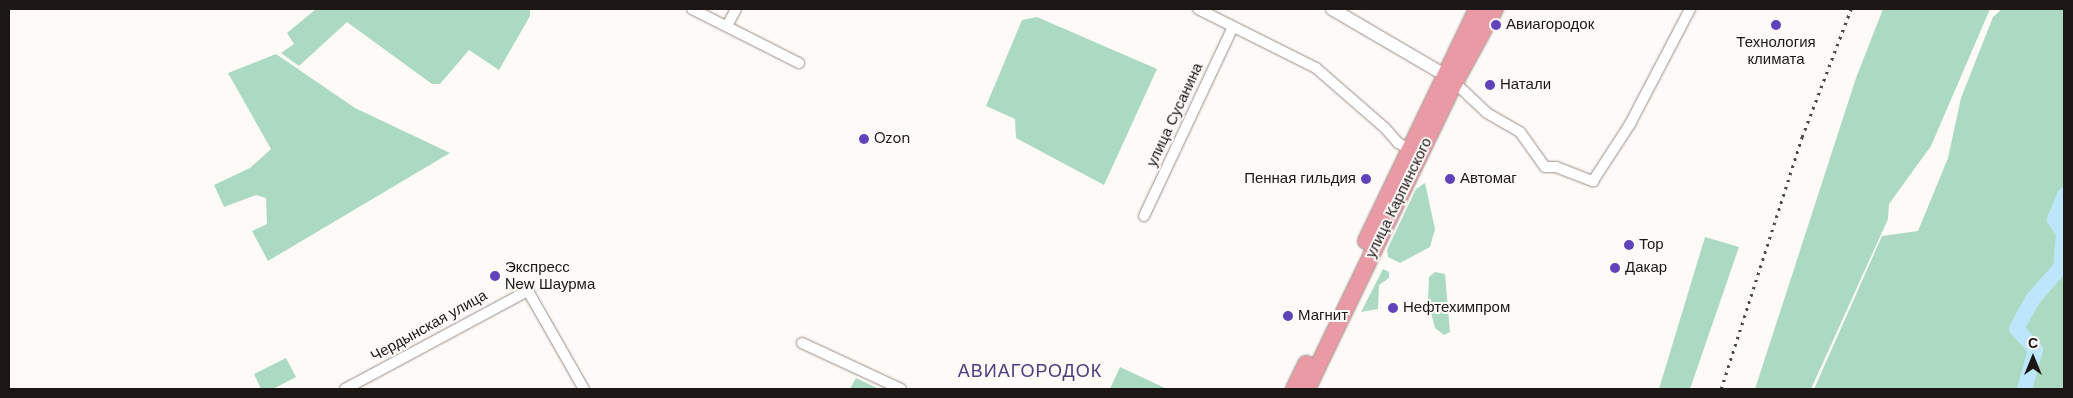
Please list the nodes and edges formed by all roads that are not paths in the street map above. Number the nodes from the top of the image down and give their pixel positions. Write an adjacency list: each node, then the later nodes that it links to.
1 (692, 9): 8 (street)
2 (736, 9): 8 (street)
3 (1198, 9): 9 (street)
4 (1332, 9): 11 (street)
5 (1477, 9): 11 (main road, улица Карпинского)
6 (1495, 9): 11 (main road, улица Карпинского)
7 (1690, 9): 11 (street)
8 (727, 26): 10 (street)
9 (1233, 27): 12 (street); 13 (street, улица Сусанина)
10 (799, 63)
11 (1450, 78): 12 (main road, улица Карпинского); 14 (main road, улица Карпинского)
12 (1410, 149): 14 (main road, улица Карпинского)
13 (1144, 216)
14 (1334, 320): 16 (main road, улица Карпинского)
15 (802, 344): 19 (street)
16 (1319, 350): 20 (main road, улица Карпинского); 21 (main road, улица Карпинского)
17 (345, 389): 18 (street, Чердынская улица)
18 (584, 389)
19 (901, 389)
20 (1294, 389)
21 (1307, 389)

